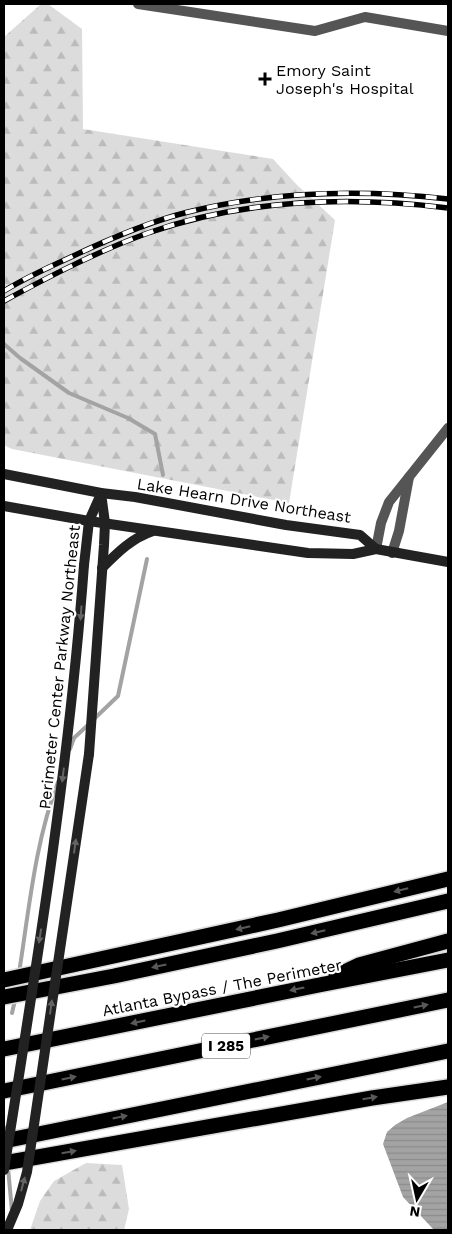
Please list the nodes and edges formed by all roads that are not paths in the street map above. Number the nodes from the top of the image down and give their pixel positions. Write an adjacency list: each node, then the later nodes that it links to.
1 (138, 4): 2 (street)
2 (448, 31)
3 (448, 428): 5 (street)
4 (4, 474): 6 (main road, Lake Hearn Drive Northeast)
5 (409, 476): 11 (street); 12 (street)
6 (101, 493): 8 (main road, Perimeter Center Parkway Northeast); 9 (main road, Perimeter Center Parkway Northeast); 11 (main road, Lake Hearn Drive Northeast)
7 (4, 506): 8 (main road, Lake Hearn Drive Northeast)
8 (89, 521): 9 (main road, Lake Hearn Drive Northeast); 31 (main road, Perimeter Center Parkway Northeast, one-way to 31, bridge)
9 (105, 523): 10 (main road, Lake Hearn Drive Northeast); 14 (main road, Perimeter Center Parkway Northeast)
10 (156, 531): 11 (main road, Lake Hearn Drive Northeast); 14 (main road)
11 (376, 549): 12 (main road, Lake Hearn Drive Northeast)
12 (392, 553): 13 (main road, Lake Hearn Drive Northeast)
13 (448, 562)
14 (102, 568): 32 (main road, Perimeter Center Parkway Northeast, one-way to 14, bridge)
15 (448, 879): 21 (highway, one-way to 21)
16 (448, 895): 18 (highway)
17 (448, 900): 18 (highway)
18 (365, 920): 23 (highway, one-way to 23, bridge)
19 (448, 941): 22 (highway)
20 (448, 960): 22 (highway, Atlanta Bypass / The Perimeter)
21 (4, 980)
22 (319, 985): 25 (highway, Atlanta Bypass / The Perimeter, one-way to 25)
23 (4, 997)
24 (448, 1000): 28 (highway, I 285, one-way to 24)
25 (4, 1049)
26 (448, 1051): 29 (highway, one-way to 26)
27 (448, 1087): 30 (highway, one-way to 27)
28 (4, 1091)
29 (4, 1141)
30 (4, 1163)
31 (4, 1170)
32 (7, 1230)

